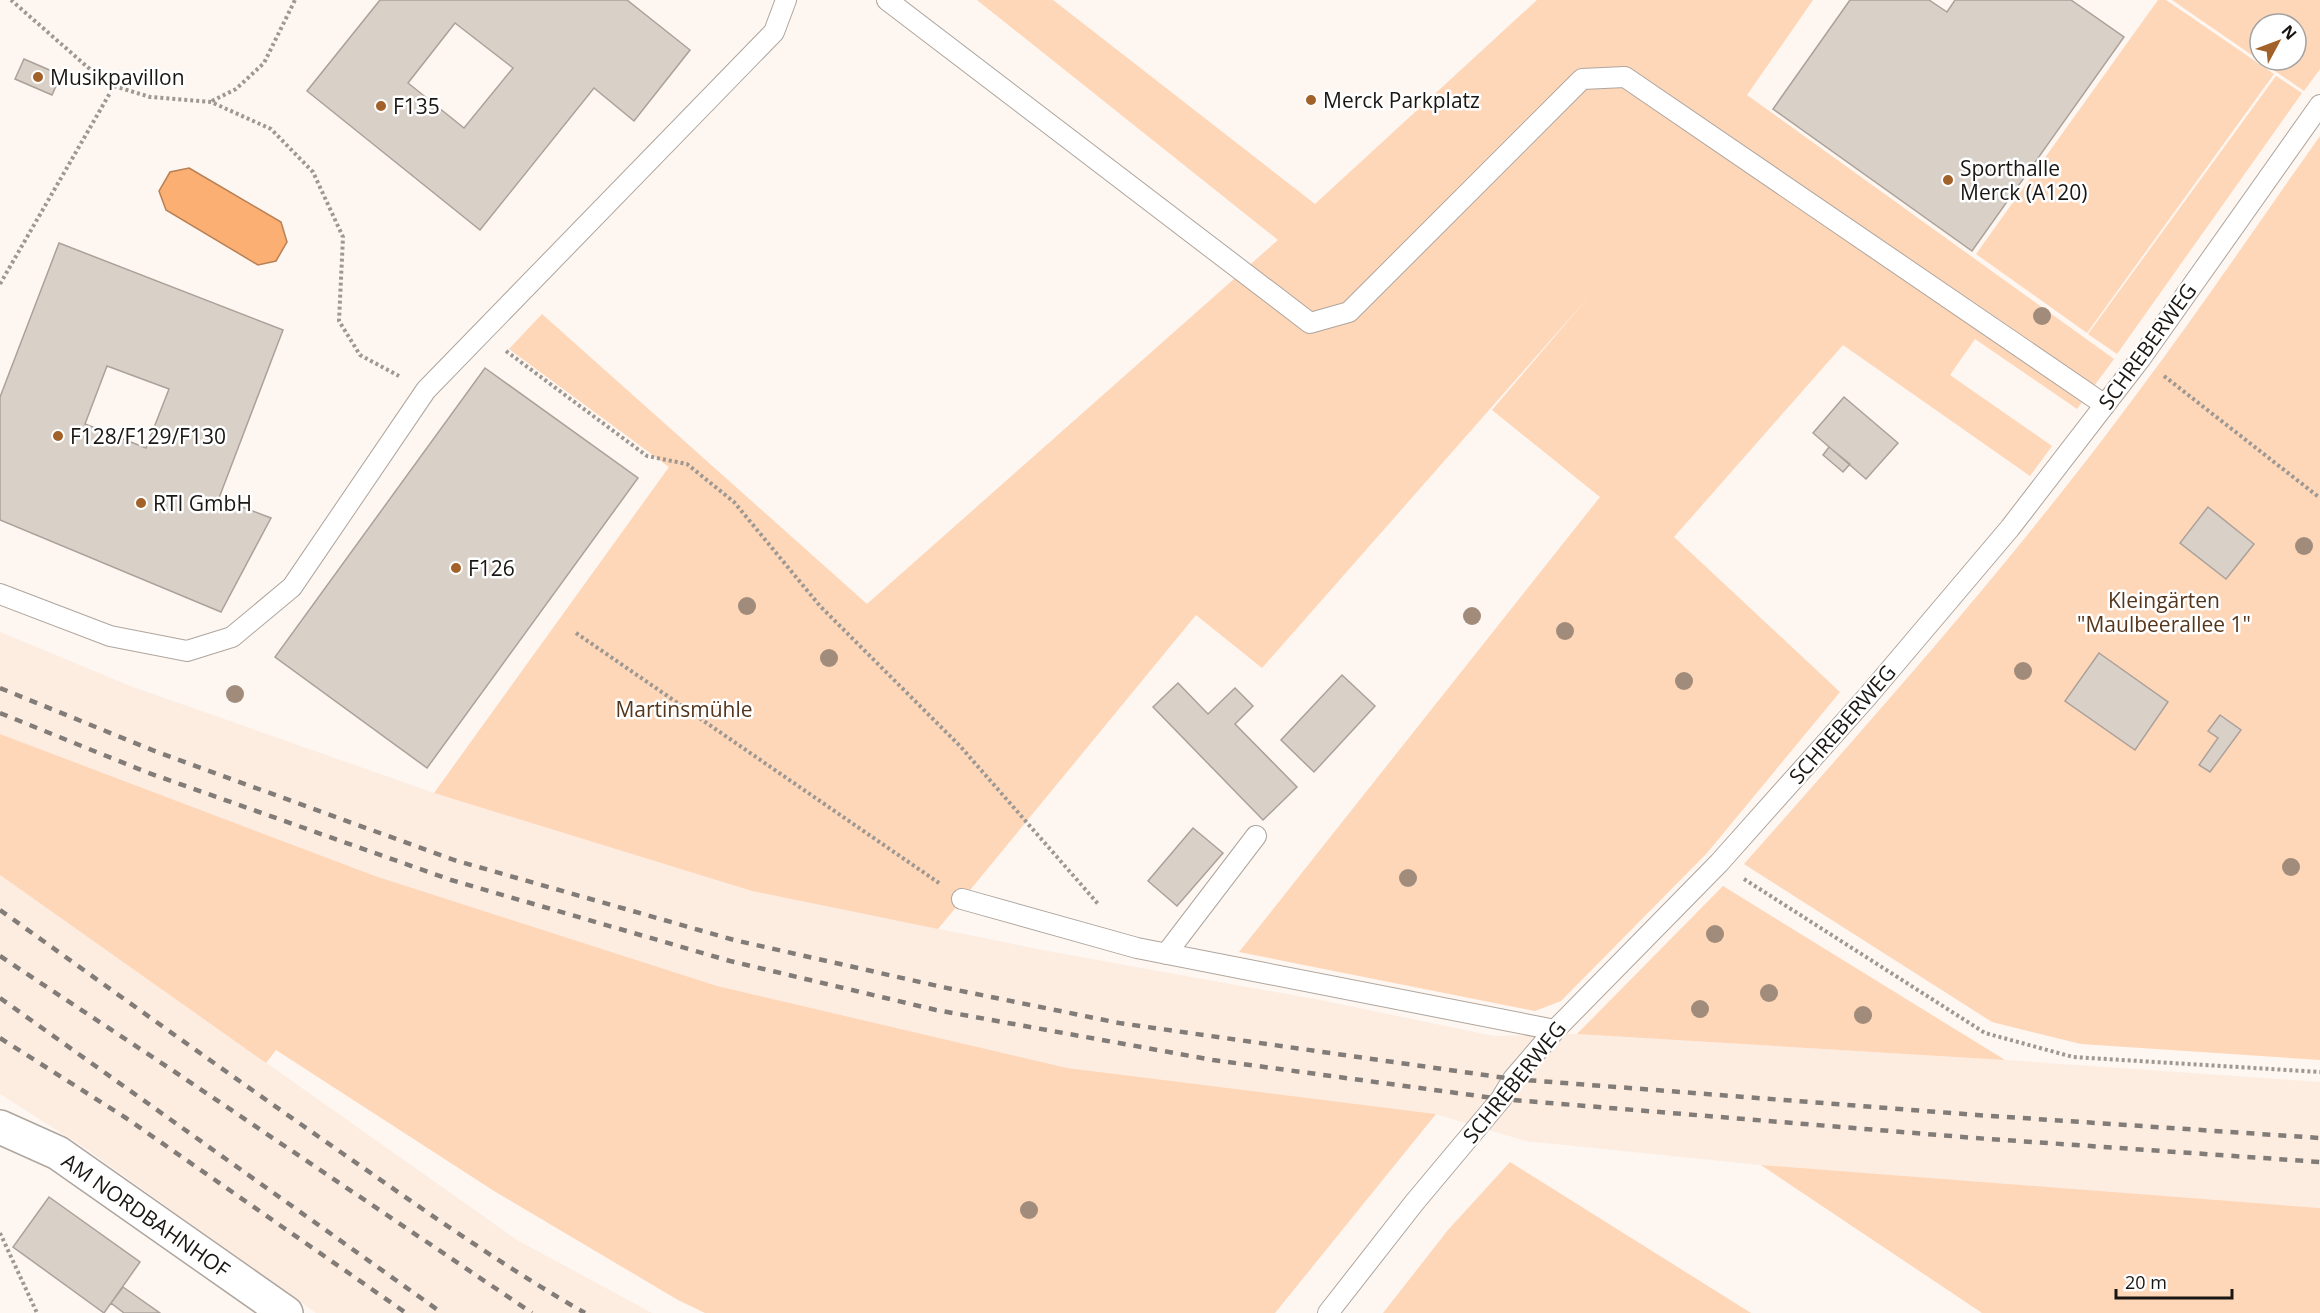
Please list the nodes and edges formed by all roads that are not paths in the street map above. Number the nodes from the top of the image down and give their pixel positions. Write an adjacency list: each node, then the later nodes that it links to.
1 (786, 0): 5 (lane)
2 (887, 0): 4 (lane)
3 (2320, 105): 4 (lane, SCHREBERWEG)
4 (2105, 405): 9 (lane, SCHREBERWEG)
5 (0, 594)
6 (1256, 836): 8 (lane)
7 (962, 899): 8 (lane)
8 (1166, 954): 9 (lane)
9 (1555, 1030): 12 (lane, SCHREBERWEG)
10 (0, 1127): 11 (street, AM NORDBAHNHOF)
11 (286, 1313)
12 (1328, 1313)

